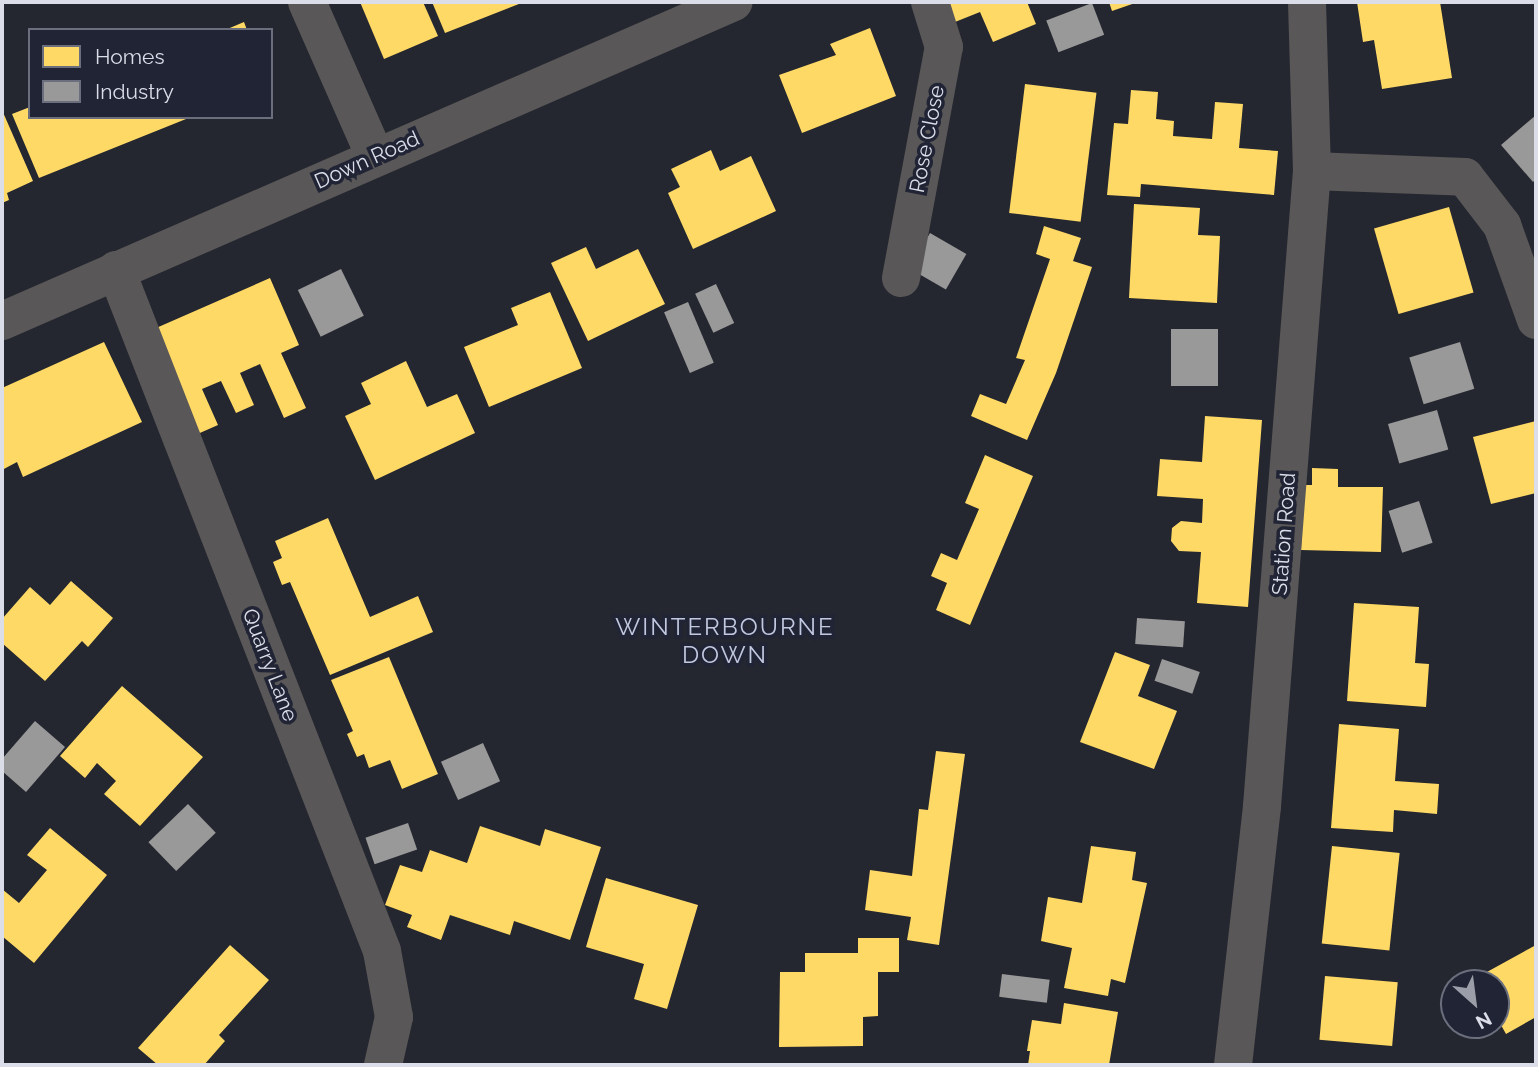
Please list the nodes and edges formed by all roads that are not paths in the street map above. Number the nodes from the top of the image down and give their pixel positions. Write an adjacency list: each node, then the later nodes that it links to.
1 (307, 2): 5 (street)
2 (734, 2): 5 (street, Down Road)
3 (930, 2): 8 (street, Rose Close)
4 (1307, 2): 6 (street, Station Road)
5 (375, 156): 7 (street, Down Road)
6 (1312, 171): 9 (street); 12 (street, Station Road)
7 (116, 270): 10 (street, Down Road); 11 (street, Quarry Lane)
8 (901, 278)
9 (1536, 320)
10 (2, 321)
11 (383, 1065)
12 (1233, 1065)

